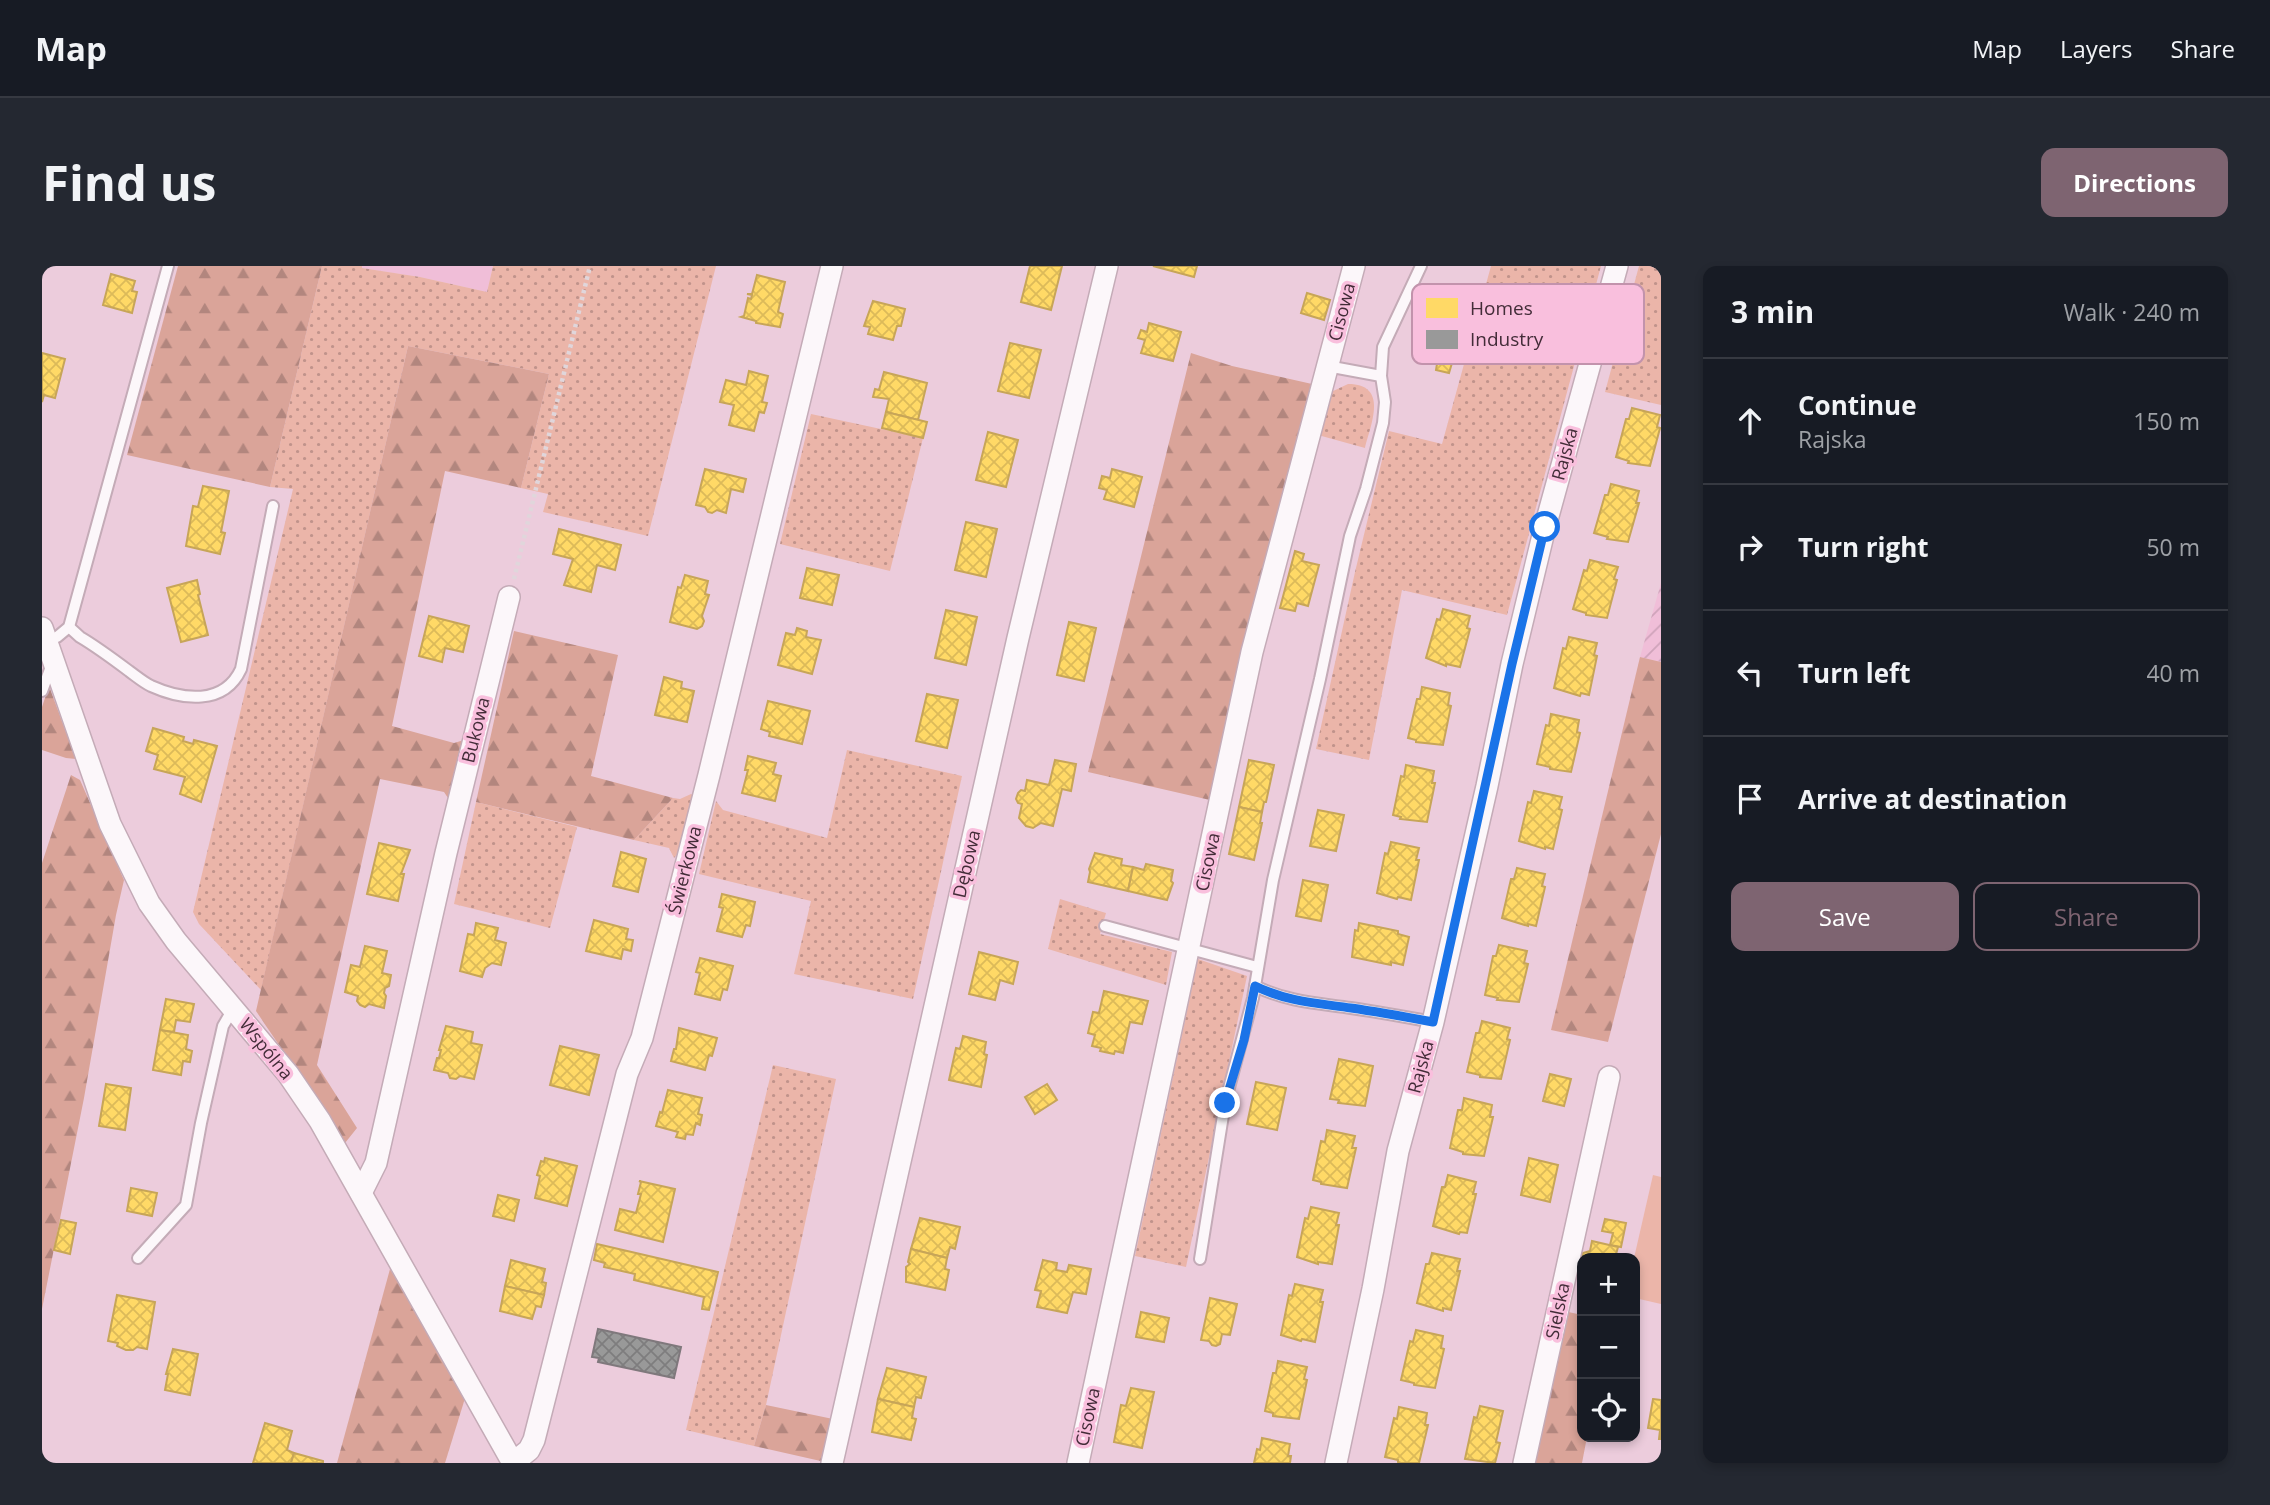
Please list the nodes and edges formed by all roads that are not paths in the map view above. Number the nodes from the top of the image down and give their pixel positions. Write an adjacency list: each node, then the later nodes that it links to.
1 (168, 266): 15 (lane)
2 (832, 266): 29 (street, Świerkowa)
3 (1107, 266): 30 (street, Dębowa)
4 (1354, 266): 11 (street, Cisowa)
5 (1422, 266): 7 (lane)
6 (1617, 266): 8 (street, Rajska)
7 (1413, 284)
8 (1612, 284)
9 (1412, 287): 12 (lane)
10 (1590, 364): 24 (street, Rajska)
11 (1328, 366): 12 (lane); 20 (street, Cisowa)
12 (1381, 376): 21 (lane)
13 (273, 506): 15 (lane)
14 (509, 597): 26 (street, Bukowa)
15 (69, 627): 16 (lane)
16 (44, 634): 17 (street, Wspólna)
17 (53, 662): 18 (lane); 23 (street, Wspólna)
18 (42, 691)
19 (1105, 926): 20 (lane)
20 (1189, 950): 21 (lane); 31 (street, Cisowa)
21 (1257, 967): 22 (lane)
22 (1255, 986): 24 (lane); 28 (lane)
23 (233, 1009): 26 (street, Wspólna); 27 (lane)
24 (1433, 1022): 32 (street, Rajska)
25 (1609, 1077): 33 (street, Sielska)
26 (361, 1193): 29 (street, Wspólna)
27 (138, 1258)
28 (1200, 1259)
29 (513, 1463)
30 (832, 1463)
31 (1078, 1463)
32 (1336, 1463)
33 (1524, 1463)

